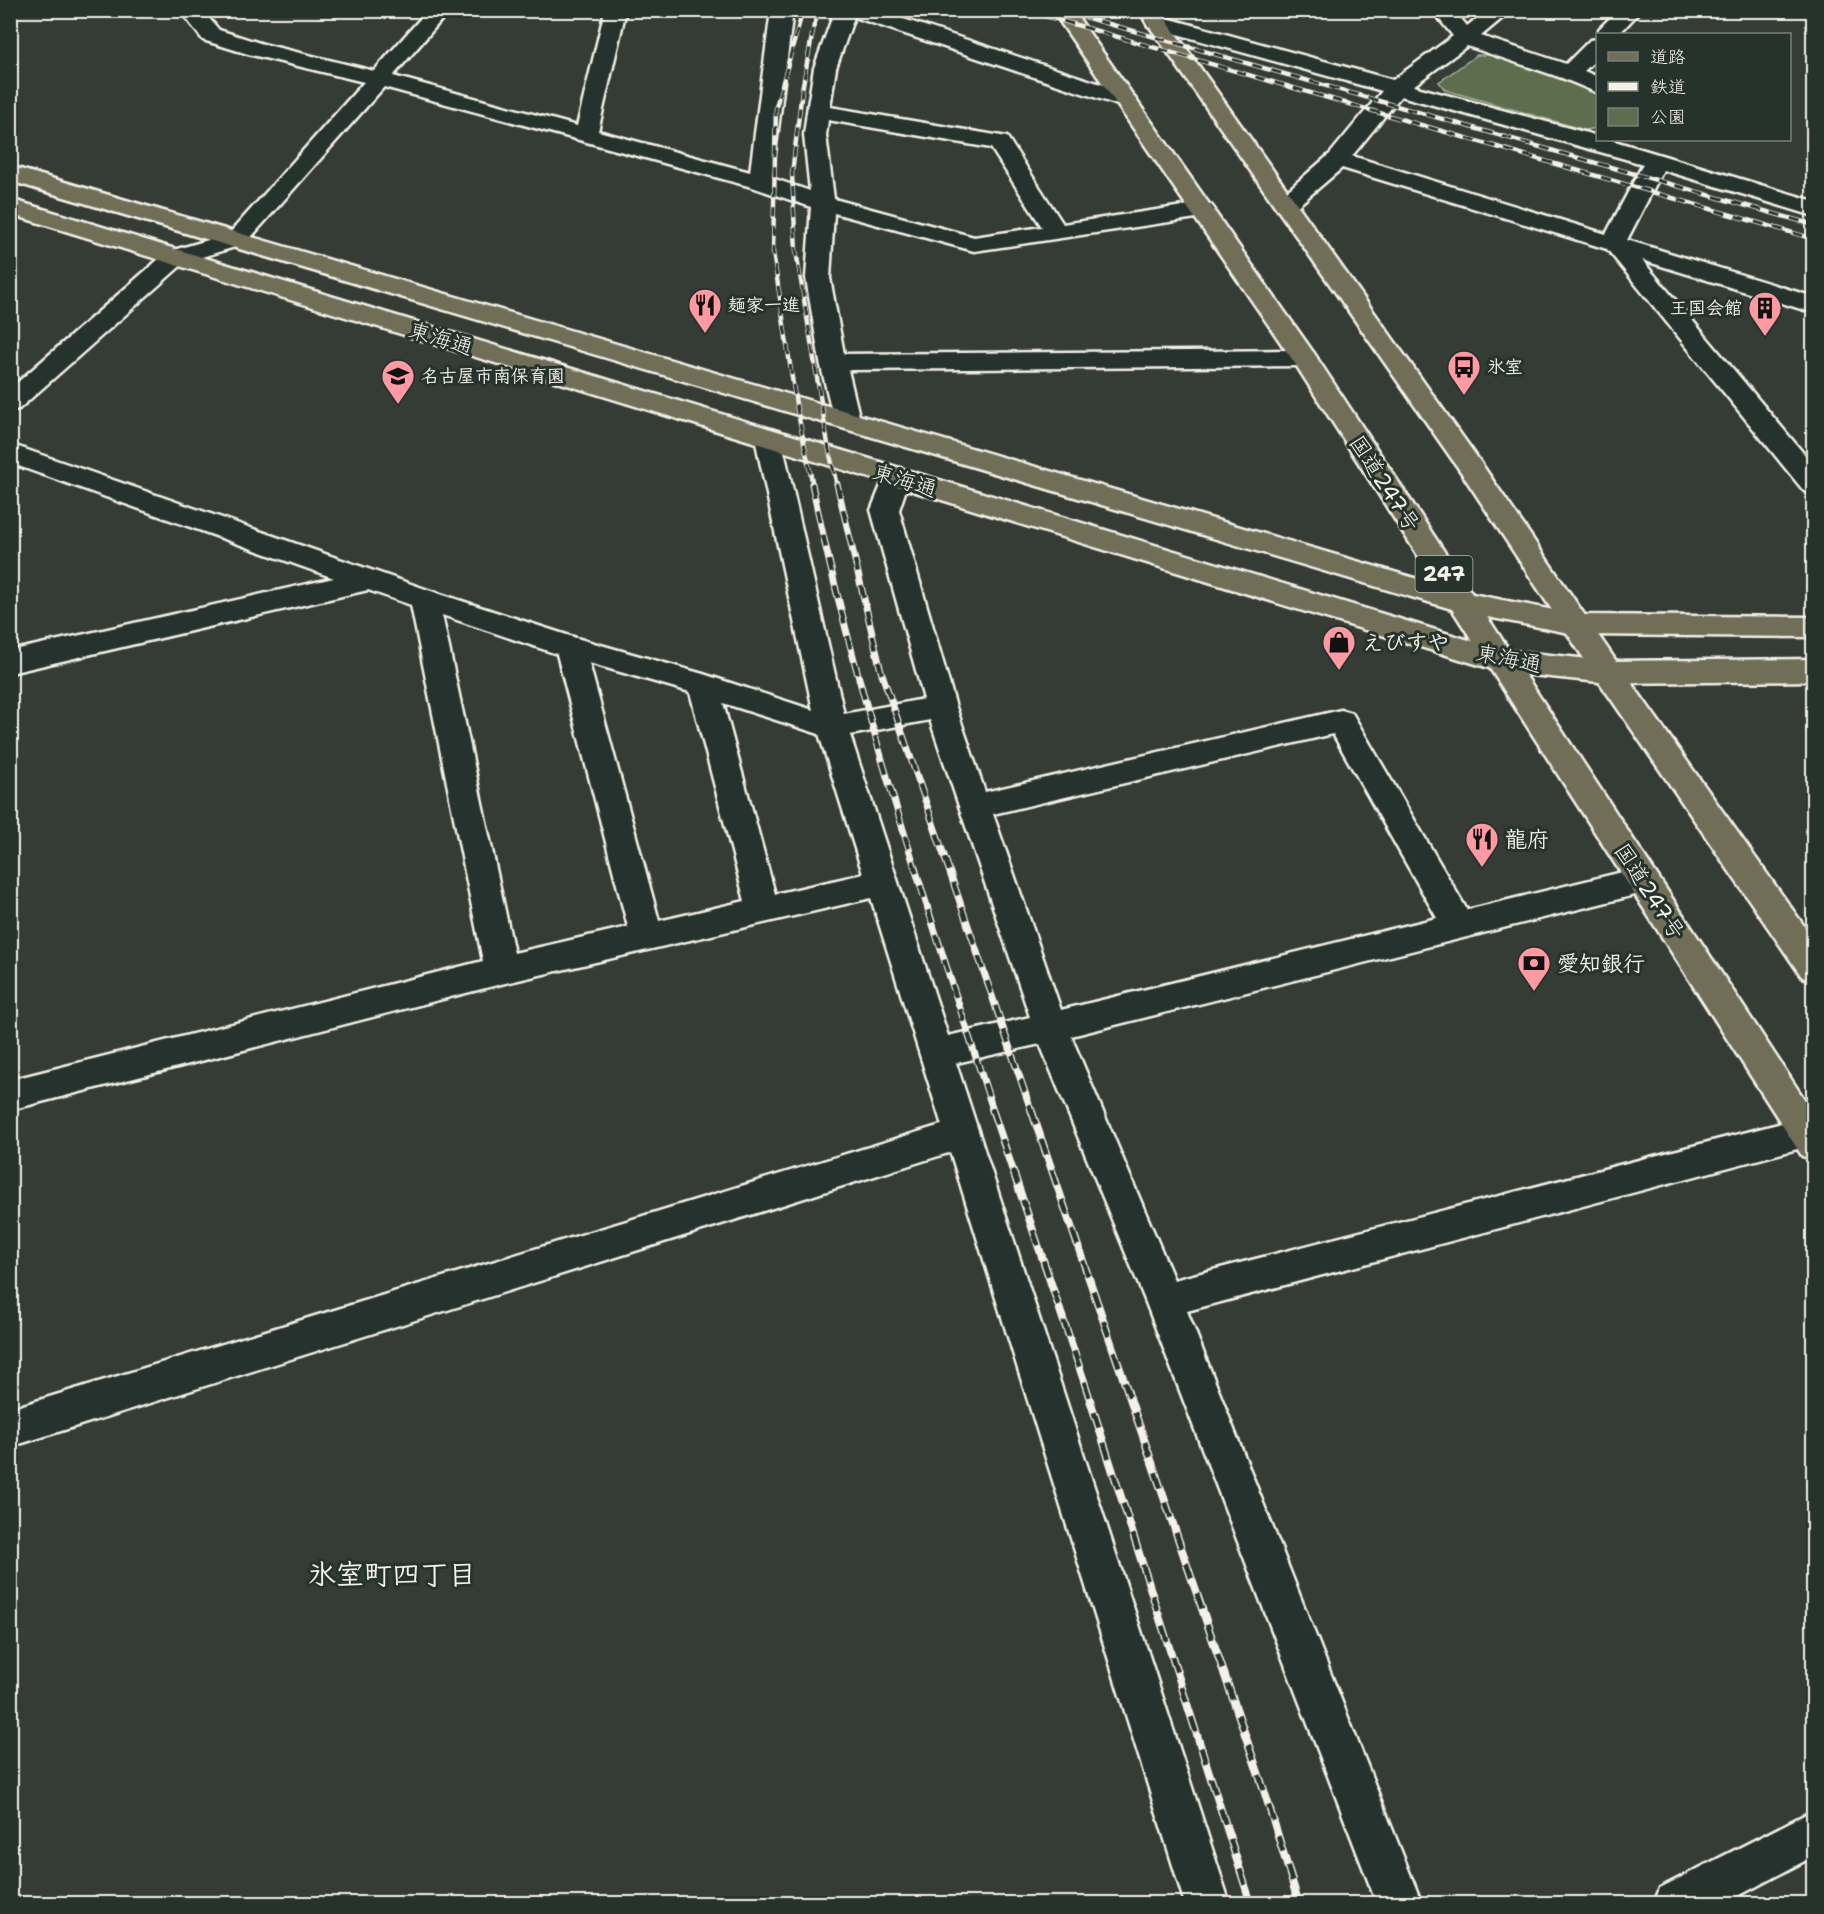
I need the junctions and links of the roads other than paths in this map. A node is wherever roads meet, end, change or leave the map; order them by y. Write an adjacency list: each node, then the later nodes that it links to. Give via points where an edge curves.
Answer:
1 (190, 10): 16 (street, via 211,35)
2 (440, 10): 16 (street)
3 (616, 10): 21 (street)
4 (782, 10): 27 (street)
5 (846, 10): 20 (street, via 825,68)
6 (853, 10): 19 (street)
7 (1062, 10): 19 (main road, 国道247号 / 247)
8 (1442, 10): 13 (street)
9 (1502, 10): 13 (street)
10 (1631, 10): 12 (street)
11 (1152, 16): 18 (street); 29 (main road)
12 (1608, 33)
13 (1466, 38): 15 (street); 18 (street)
14 (1596, 47): 15 (street)
15 (1570, 73): 17 (street)
16 (379, 79): 21 (street); 34 (street)
17 (1596, 85)
18 (1396, 88): 22 (street); 24 (street)
19 (1123, 99): 32 (main road, 国道247号 / 247)
20 (818, 112): 28 (street, via 815,135); 33 (street, via 999,142)
21 (586, 135): 27 (street)
22 (1596, 140)
23 (1605, 142): 25 (street)
24 (1338, 159): 29 (street); 35 (street)
25 (1656, 161): 31 (street); 35 (street)
26 (10, 173): 34 (main road, 東海通)
27 (760, 182): 28 (street)
28 (823, 203): 33 (street, via 974,244); 39 (street, via 818,278)
29 (1286, 204): 49 (main road)
30 (10, 206): 36 (main road, 東海通)
31 (1814, 209)
32 (1203, 210): 33 (street); 38 (main road, 国道247号 / 247)
33 (1057, 232)
34 (237, 239): 36 (street); 41 (main road, 東海通)
35 (1614, 242): 37 (street); 45 (street)
36 (176, 257): 40 (street); 42 (main road, 東海通)
37 (1814, 305)
38 (1304, 358): 39 (street); 48 (main road, 国道247号 / 247)
39 (832, 362): 41 (street)
40 (10, 403)
41 (847, 420): 48 (main road, 東海通)
42 (768, 438): 44 (main road, 東海通); 58 (street)
43 (10, 453): 46 (street)
44 (897, 477): 52 (main road, 東海通); 57 (street, via 885,510)
45 (1814, 485)
46 (368, 579): 47 (street); 53 (street)
47 (424, 599): 51 (street); 66 (street)
48 (1462, 602): 49 (main road, 東海通); 52 (main road, 国道247号 / 247)
49 (1578, 625): 50 (main road, 東海通); 55 (main road)
50 (1814, 627)
51 (570, 647): 56 (street); 64 (street)
52 (1502, 661): 55 (main road, 東海通); 60 (main road, 国道247号 / 247)
53 (10, 662)
54 (1814, 670): 55 (main road, 東海通)
55 (1608, 672): 65 (main road)
56 (703, 686): 58 (street); 62 (street)
57 (941, 707): 58 (street); 59 (street)
58 (832, 727): 61 (street)
59 (975, 806): 63 (street, via 1341,721); 67 (street)
60 (1643, 880): 63 (street); 71 (main road, 国道247号 / 247)
61 (881, 883): 62 (street); 68 (street)
62 (763, 909): 64 (street)
63 (1459, 926): 67 (street)
64 (647, 936): 66 (street)
65 (1814, 967)
66 (501, 970): 69 (street)
67 (1050, 1027): 68 (street); 72 (street)
68 (935, 1053): 70 (street)
69 (10, 1095)
70 (961, 1134): 73 (street); 75 (street)
71 (1809, 1138): 72 (street)
72 (1164, 1300): 76 (street)
73 (10, 1428)
74 (1814, 1832): 77 (street)
75 (1208, 1904)
76 (1400, 1904)
77 (1676, 1904)

